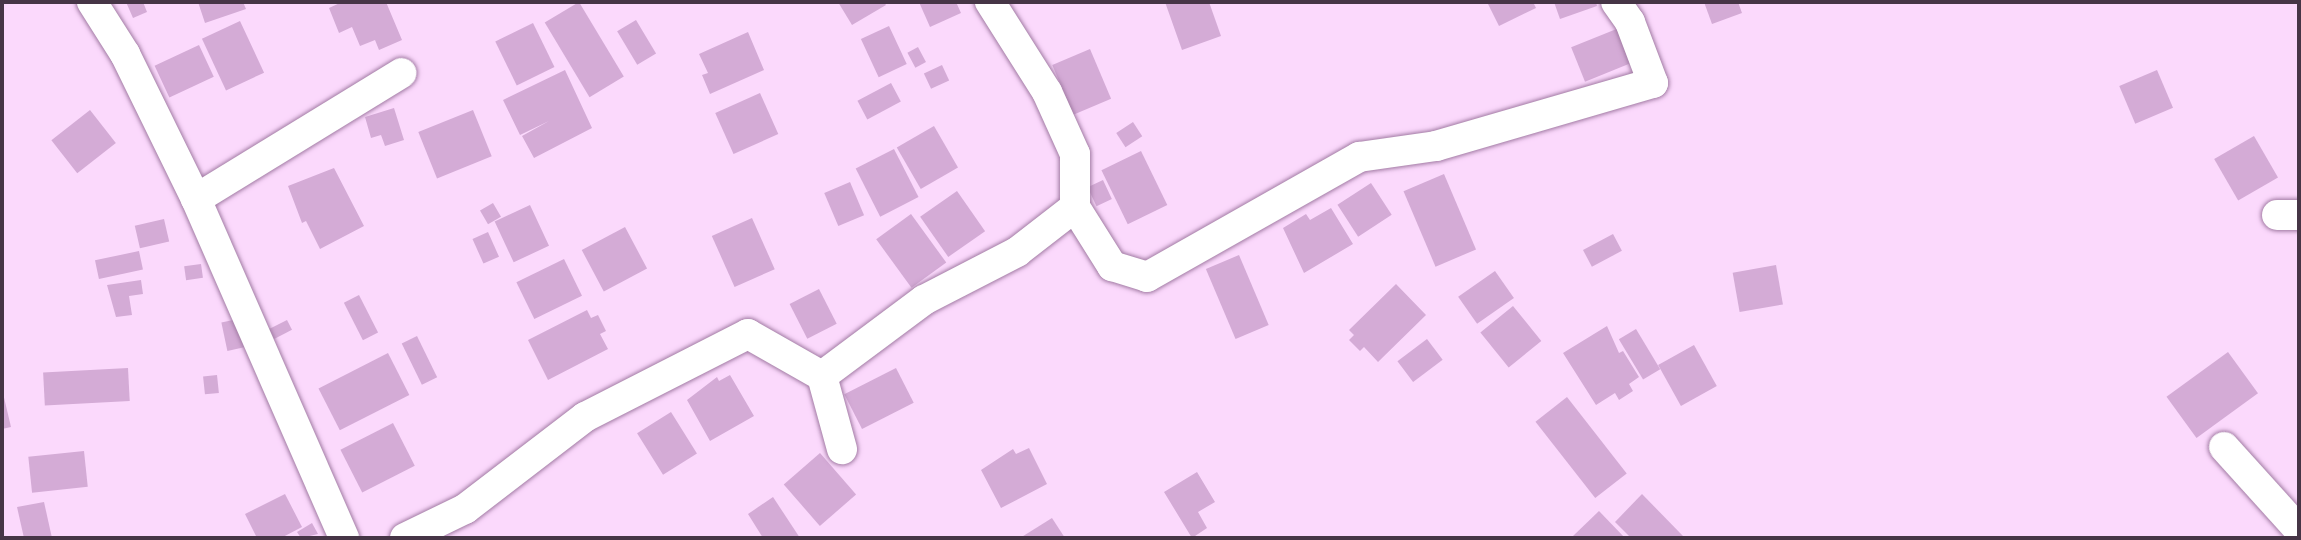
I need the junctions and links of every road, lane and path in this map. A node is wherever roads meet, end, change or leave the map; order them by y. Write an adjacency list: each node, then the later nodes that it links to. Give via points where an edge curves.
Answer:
1 (92, 2): 5 (street, via 125,54)
2 (990, 2): 6 (street, via 1046,92 1075,154)
3 (1616, 2): 6 (street, via 1630,22 1653,83 1436,146 1359,157 1147,277 1112,266)
4 (402, 73): 5 (street)
5 (196, 199): 11 (street)
6 (1075, 206): 7 (street, via 1017,252 923,300)
7 (822, 376): 9 (street); 12 (street, via 748,334 585,417 465,509)
8 (2224, 447): 10 (street)
9 (842, 449)
10 (2299, 530)
11 (344, 538)
12 (405, 538)

